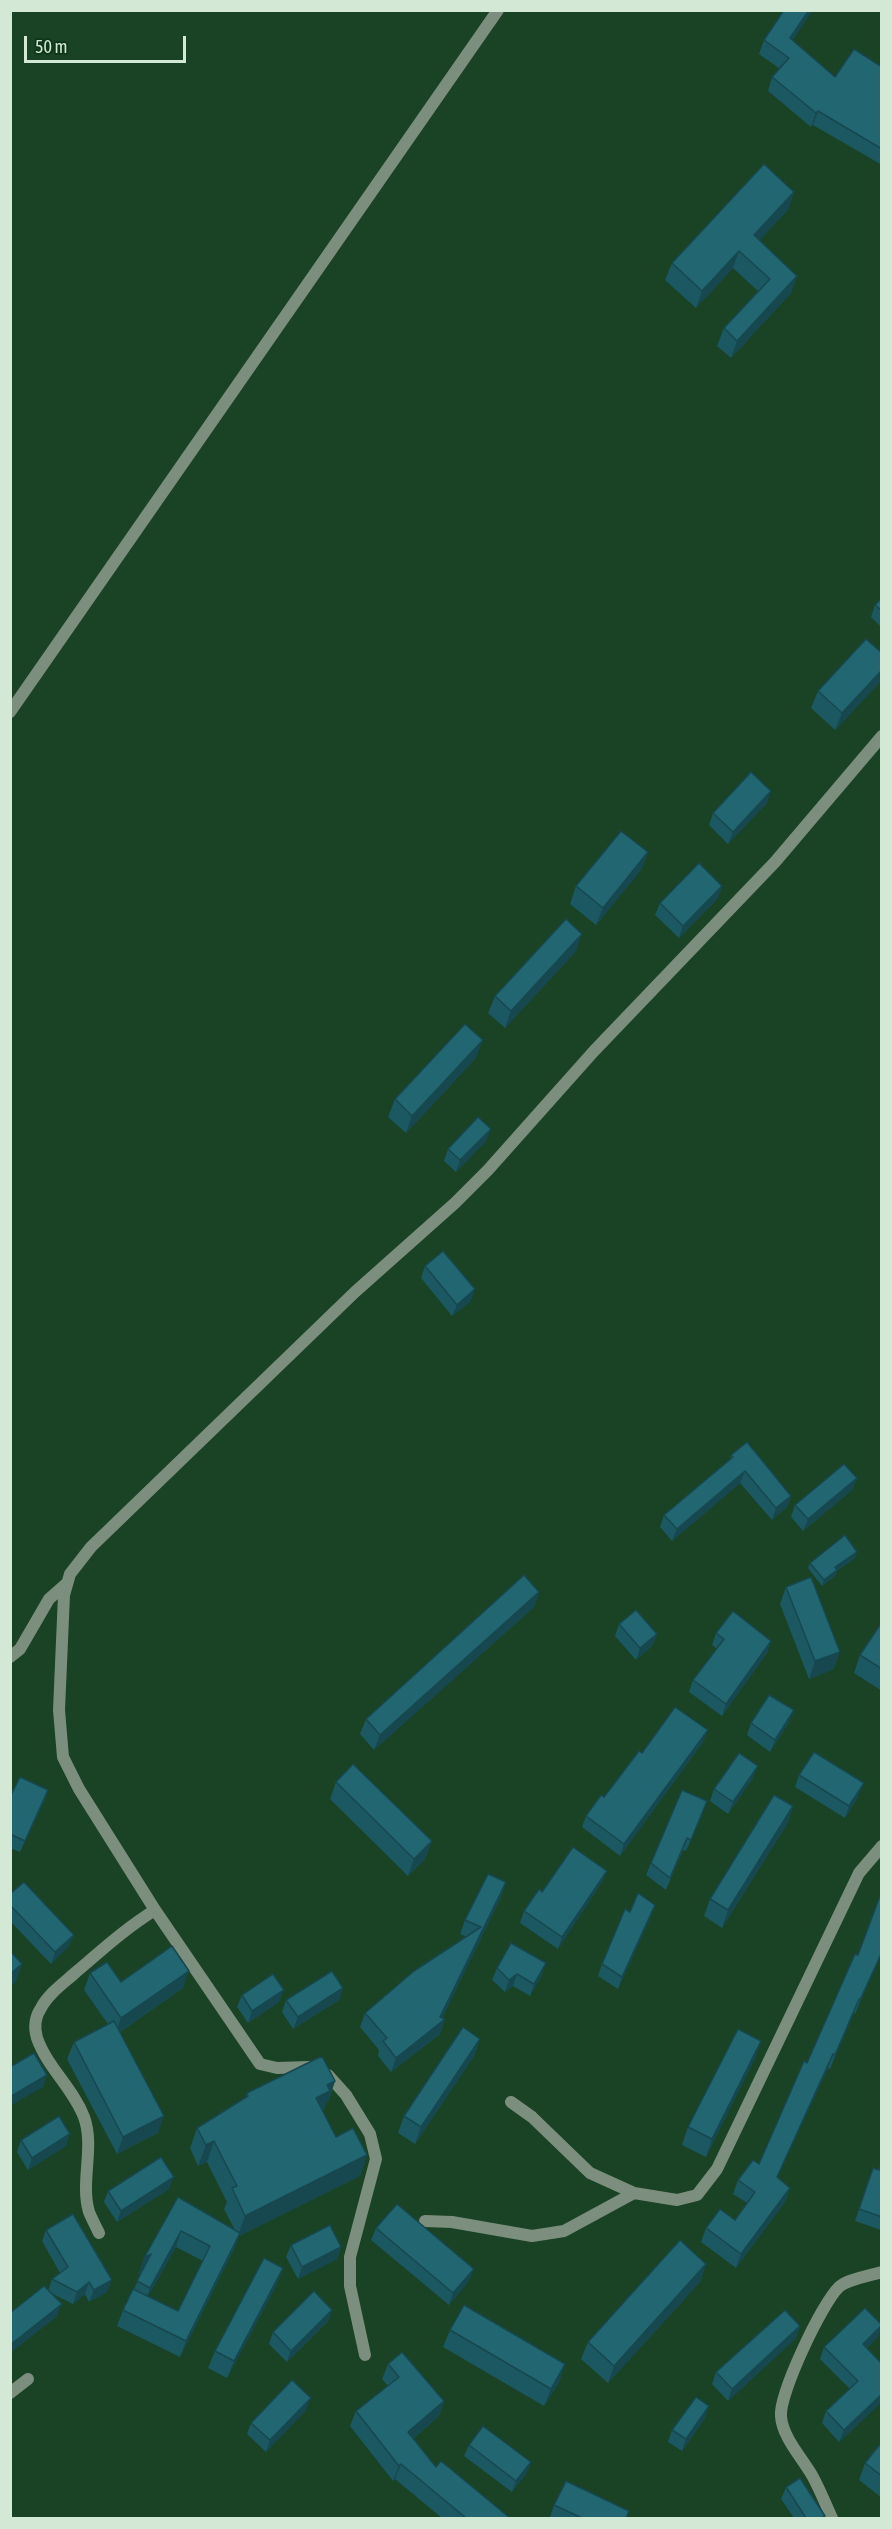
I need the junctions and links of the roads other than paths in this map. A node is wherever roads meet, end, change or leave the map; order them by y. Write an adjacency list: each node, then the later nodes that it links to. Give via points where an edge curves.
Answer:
1 (498, 10): 2 (street)
2 (10, 712)
3 (882, 736): 4 (street, via 775,862 488,1170 355,1292 92,1547)
4 (67, 1583): 5 (street, via 49,1599 20,1649); 7 (street, via 59,1710 63,1757)
5 (10, 1657)
6 (882, 1846): 9 (street, via 859,1873 717,2169 697,2195 677,2200)
7 (155, 1910): 11 (street, via 130,1925 59,1987 42,2004 34,2029 84,2117 88,2135 89,2211); 13 (street, via 260,2064 309,2067 328,2075 346,2095 370,2134 376,2159 350,2256 350,2286)
8 (511, 2102): 9 (street, via 590,2173)
9 (634, 2193): 10 (street, via 564,2231 532,2236)
10 (425, 2221)
11 (99, 2233)
12 (882, 2272): 16 (street, via 841,2285 830,2297 786,2392 781,2416)
13 (365, 2355)
14 (28, 2379): 15 (street)
15 (10, 2393)
16 (832, 2518)

